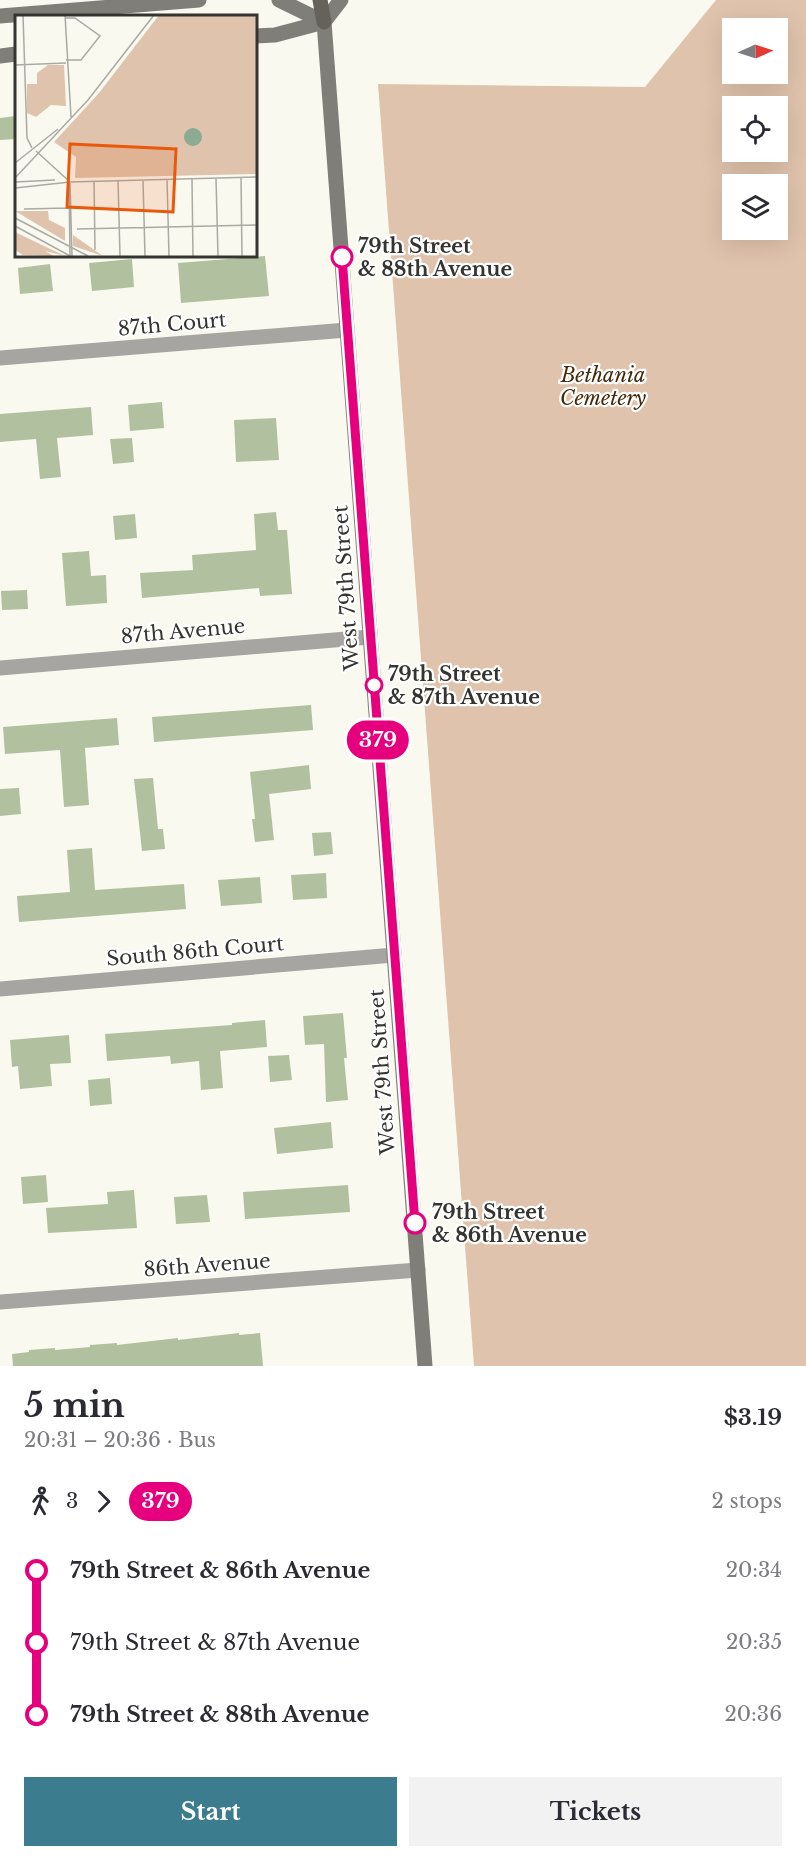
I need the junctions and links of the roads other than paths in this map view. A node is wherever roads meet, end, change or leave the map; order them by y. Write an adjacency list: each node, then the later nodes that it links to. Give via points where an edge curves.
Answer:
1 (199, 0): 6 (main road)
2 (279, 0): 7 (main road)
3 (320, 0): 7 (main road)
4 (327, 0): 7 (main road)
5 (341, 0): 7 (main road)
6 (0, 16)
7 (324, 22): 8 (main road); 11 (main road, West 79th Street)
8 (256, 36)
9 (15, 54): 10 (main road)
10 (0, 56)
11 (347, 330): 12 (street, 87th Court); 13 (main road, West 79th Street)
12 (0, 358)
13 (370, 637): 14 (street, 87th Avenue); 15 (main road, West 79th Street)
14 (0, 668)
15 (394, 955): 16 (street, South 86th Court); 17 (main road, West 79th Street)
16 (0, 988)
17 (418, 1270): 18 (street, 86th Avenue); 19 (main road, West 79th Street)
18 (0, 1302)
19 (425, 1366)

